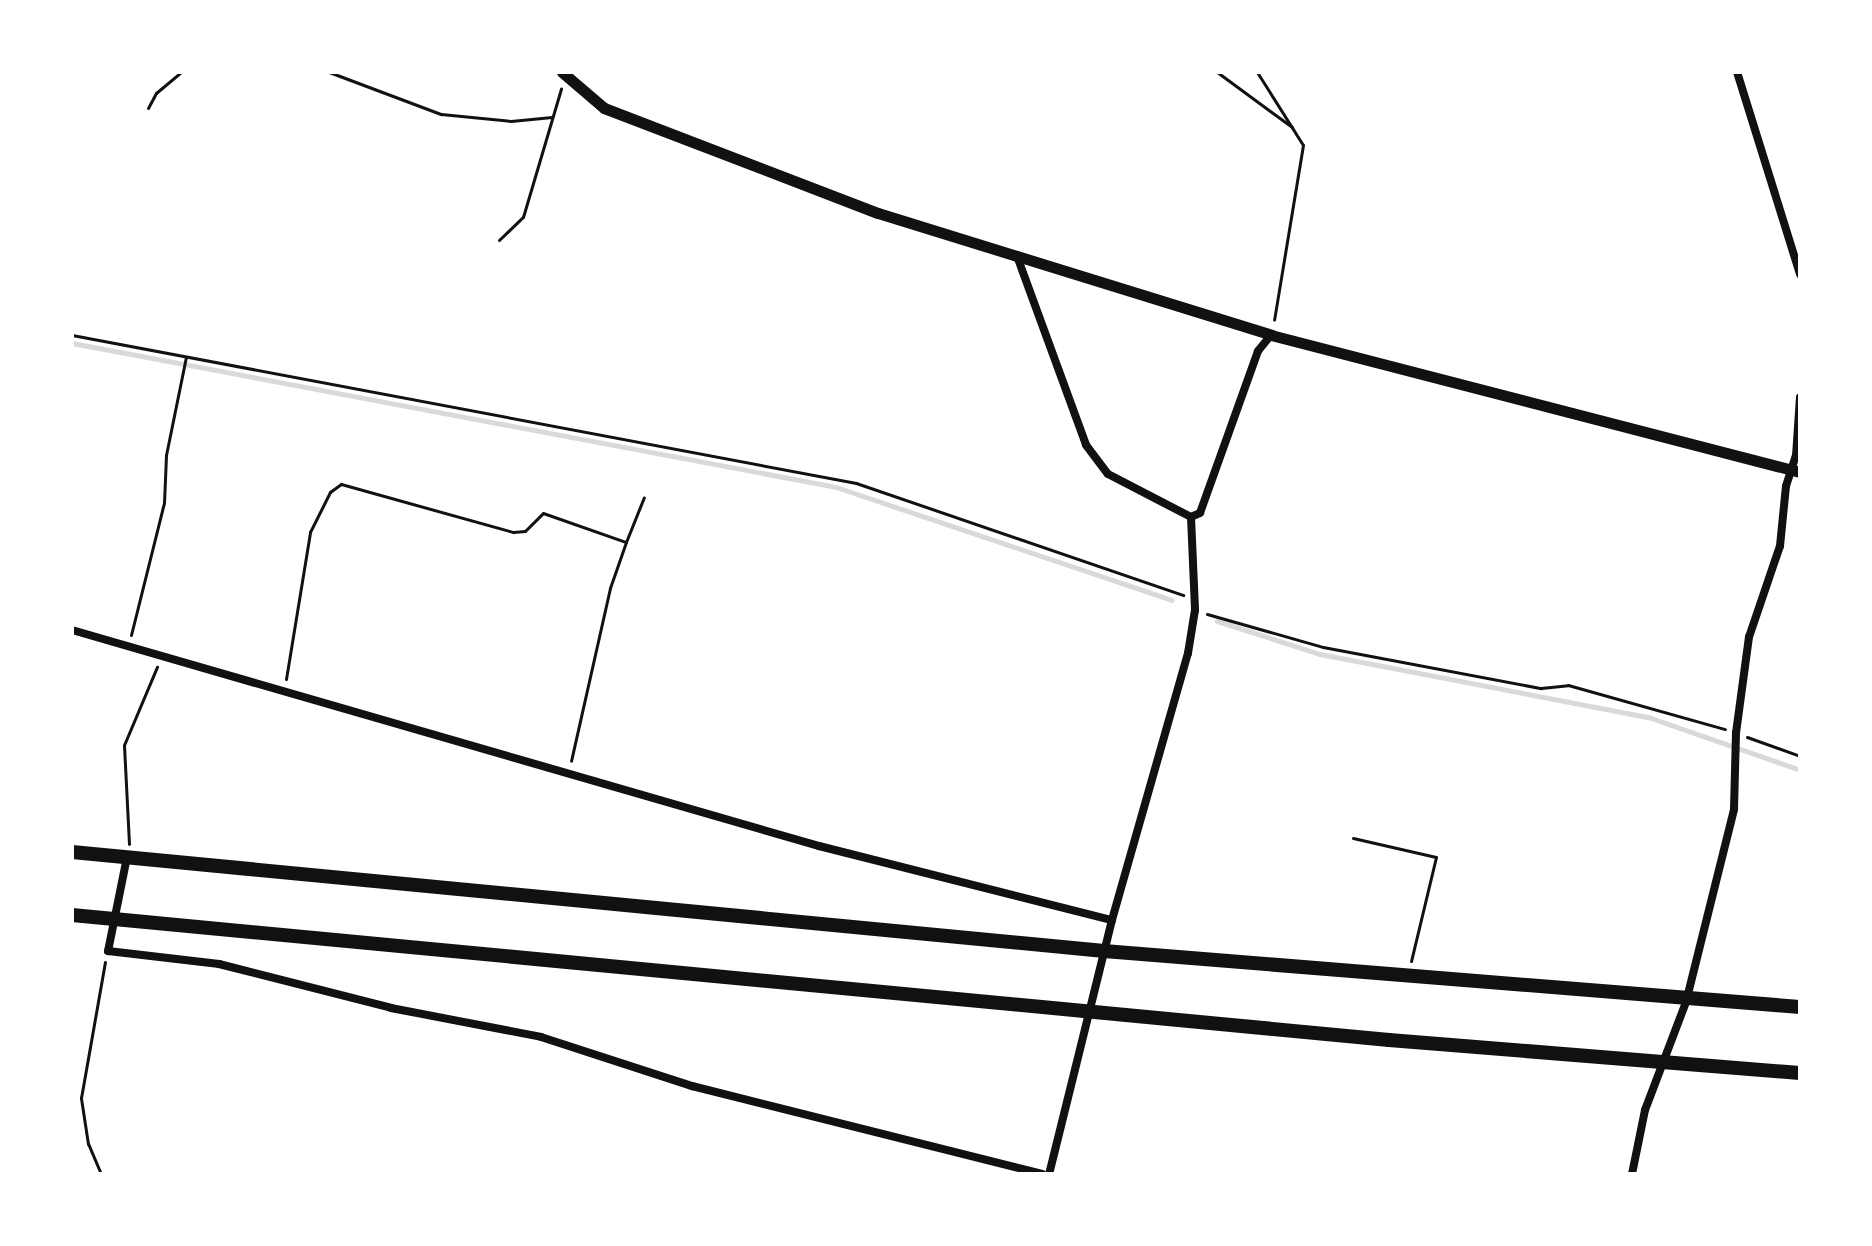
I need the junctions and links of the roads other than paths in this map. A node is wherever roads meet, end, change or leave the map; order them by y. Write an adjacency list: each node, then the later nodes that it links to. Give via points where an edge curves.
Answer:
1 (1737, 72): 4 (street)
2 (564, 74): 3 (street, via 604,108 636,122 878,213)
3 (1017, 256): 5 (street); 8 (street, via 1086,445 1108,474)
4 (1800, 274)
5 (1271, 335): 7 (street); 8 (street, via 1258,351 1200,513)
6 (1800, 397): 7 (street)
7 (1796, 471): 16 (street, via 1780,546 1749,637 1734,809)
8 (1191, 517): 14 (street, via 1195,610 1188,653)
9 (72, 630): 14 (street, via 819,846)
10 (72, 852): 11 (highway)
11 (127, 857): 13 (street); 15 (highway)
12 (72, 915): 13 (highway)
13 (114, 919): 18 (highway); 21 (street, via 108,951 219,964 391,1008 541,1037 692,1086)
14 (1112, 920): 15 (street)
15 (1104, 951): 16 (highway); 18 (street)
16 (1686, 1002): 17 (highway); 19 (street)
17 (1800, 1007)
18 (1089, 1012): 19 (highway); 22 (street)
19 (1661, 1061): 20 (highway); 23 (street)
20 (1800, 1073)
21 (1042, 1174)
22 (1049, 1174)
23 (1632, 1174)

